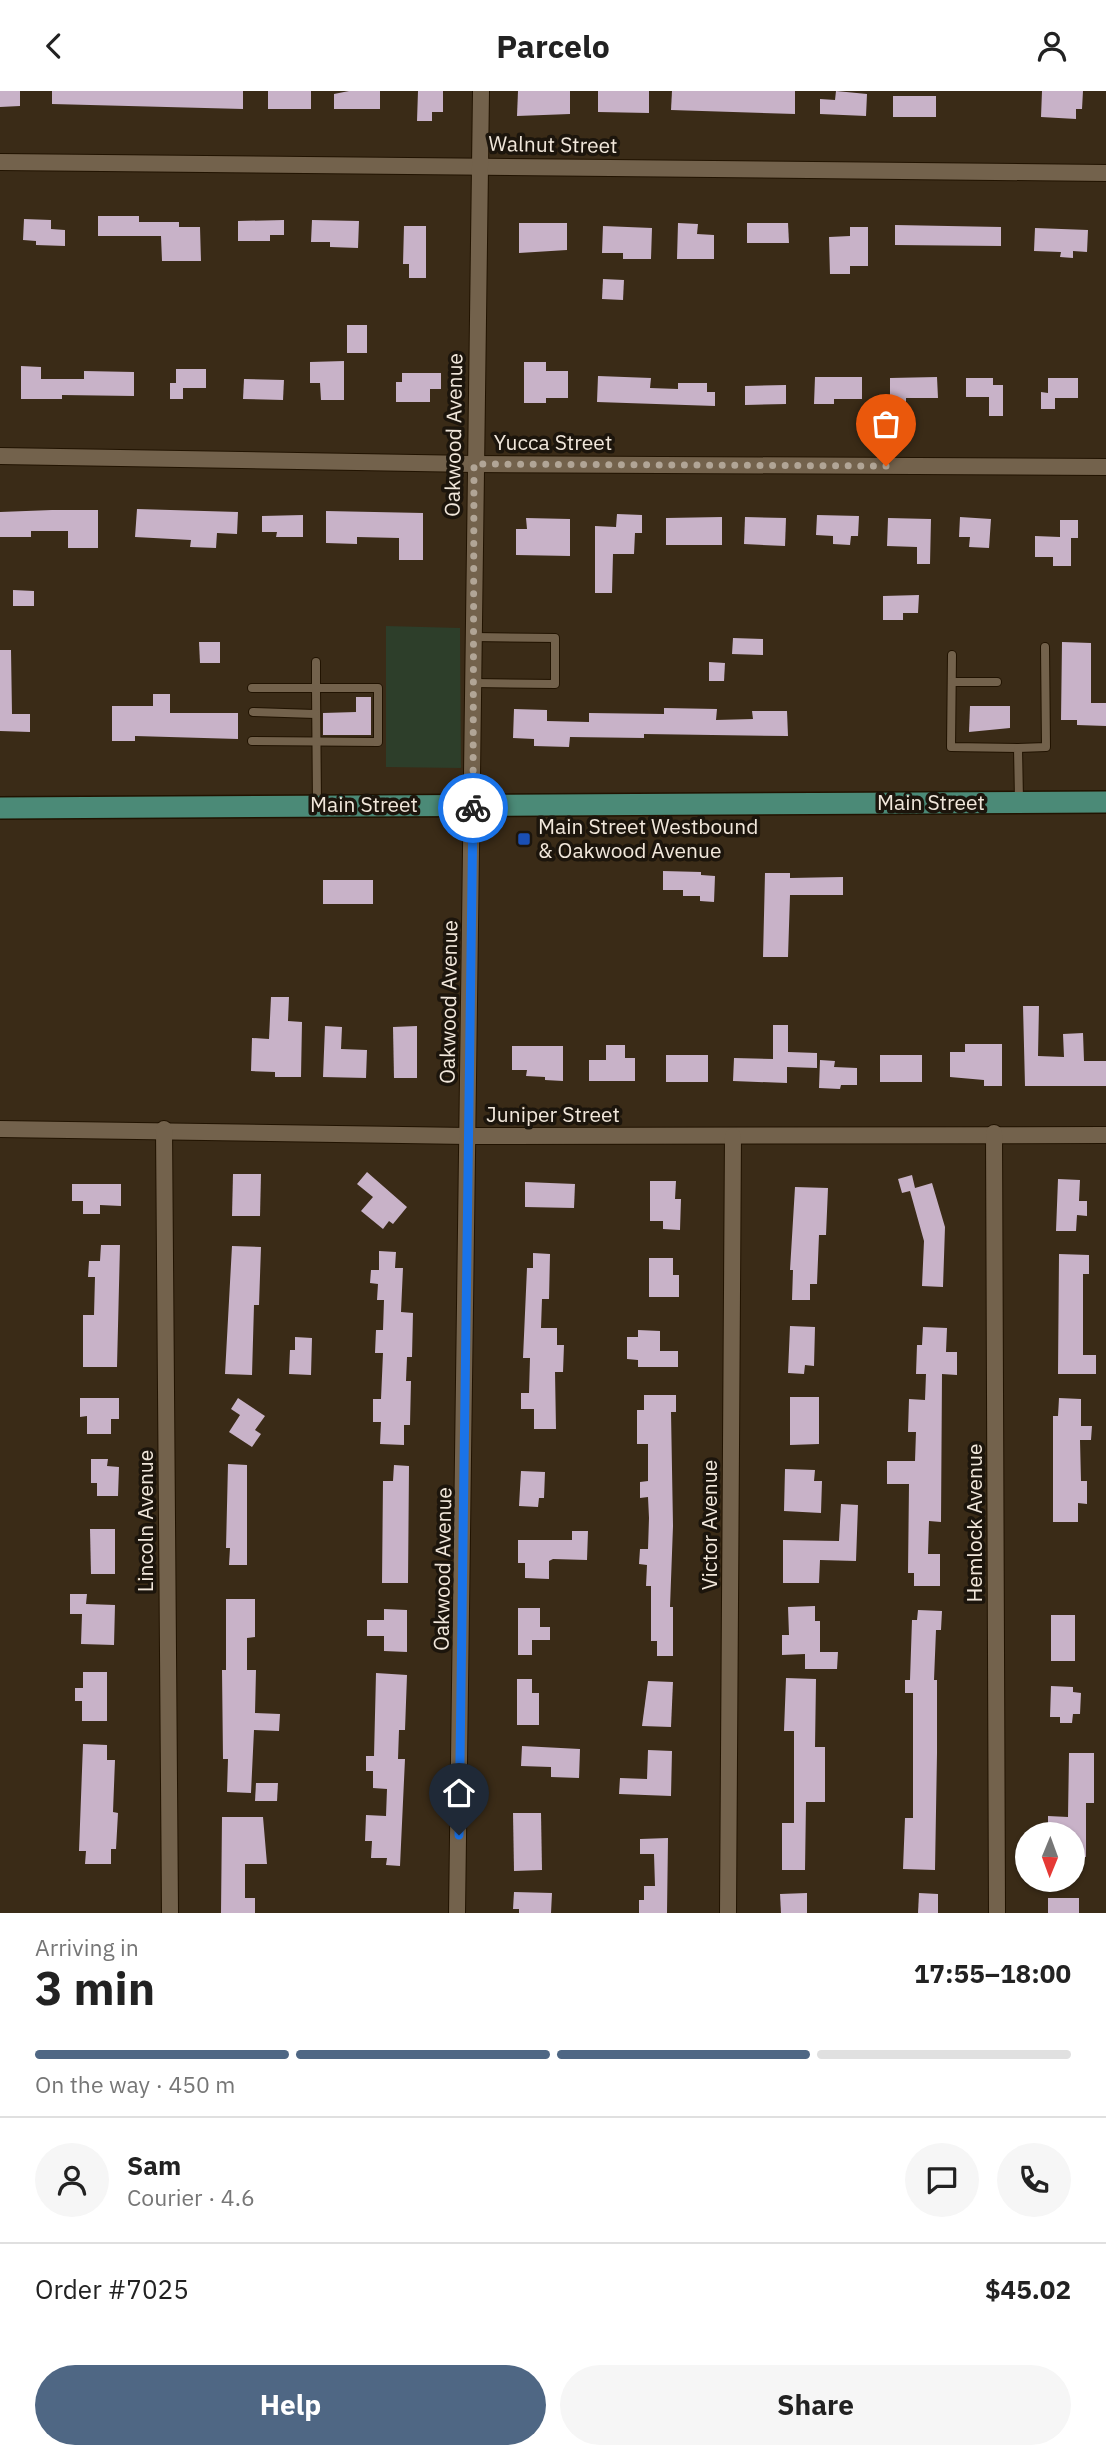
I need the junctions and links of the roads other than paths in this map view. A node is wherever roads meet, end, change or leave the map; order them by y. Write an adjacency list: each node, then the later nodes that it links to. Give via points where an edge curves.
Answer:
1 (481, 91): 3 (street, Oakwood Avenue)
2 (0, 162): 3 (street, Walnut Street)
3 (480, 165): 4 (street, Walnut Street); 6 (street, Oakwood Avenue)
4 (1106, 173)
5 (0, 456): 6 (street, Yucca Street)
6 (474, 464): 7 (street, Yucca Street); 8 (street, Oakwood Avenue)
7 (1106, 467)
8 (474, 638): 14 (street, Oakwood Avenue); 14 (lane, via 555,638 555,684)
9 (1045, 647): 21 (lane, via 1046,747)
10 (952, 655): 12 (lane)
11 (316, 662): 16 (lane)
12 (952, 682): 13 (lane); 21 (lane, via 951,747)
13 (997, 682)
14 (474, 683): 24 (street, Oakwood Avenue)
15 (252, 688): 16 (lane)
16 (316, 688): 18 (lane); 20 (lane, via 378,688 378,742)
17 (253, 712): 18 (lane)
18 (315, 714): 20 (lane)
19 (252, 741): 20 (lane)
20 (316, 742): 25 (lane)
21 (1018, 748): 23 (lane)
22 (1106, 802): 23 (main road, Main Street)
23 (1019, 803): 24 (main road, Main Street)
24 (473, 804): 25 (main road, Main Street); 31 (street, Oakwood Avenue)
25 (317, 805): 26 (main road, Main Street)
26 (0, 808)
27 (0, 1129): 28 (street, Juniper Street)
28 (164, 1129): 31 (street, Juniper Street); 33 (street, Lincoln Avenue)
29 (994, 1133): 30 (street, Juniper Street); 32 (street, Juniper Street); 36 (street, Hemlock Avenue)
30 (1106, 1135)
31 (468, 1136): 32 (street, Juniper Street); 34 (street, Oakwood Avenue)
32 (733, 1136): 35 (street, Victor Avenue)
33 (170, 1913)
34 (457, 1913)
35 (729, 1913)
36 (997, 1913)

